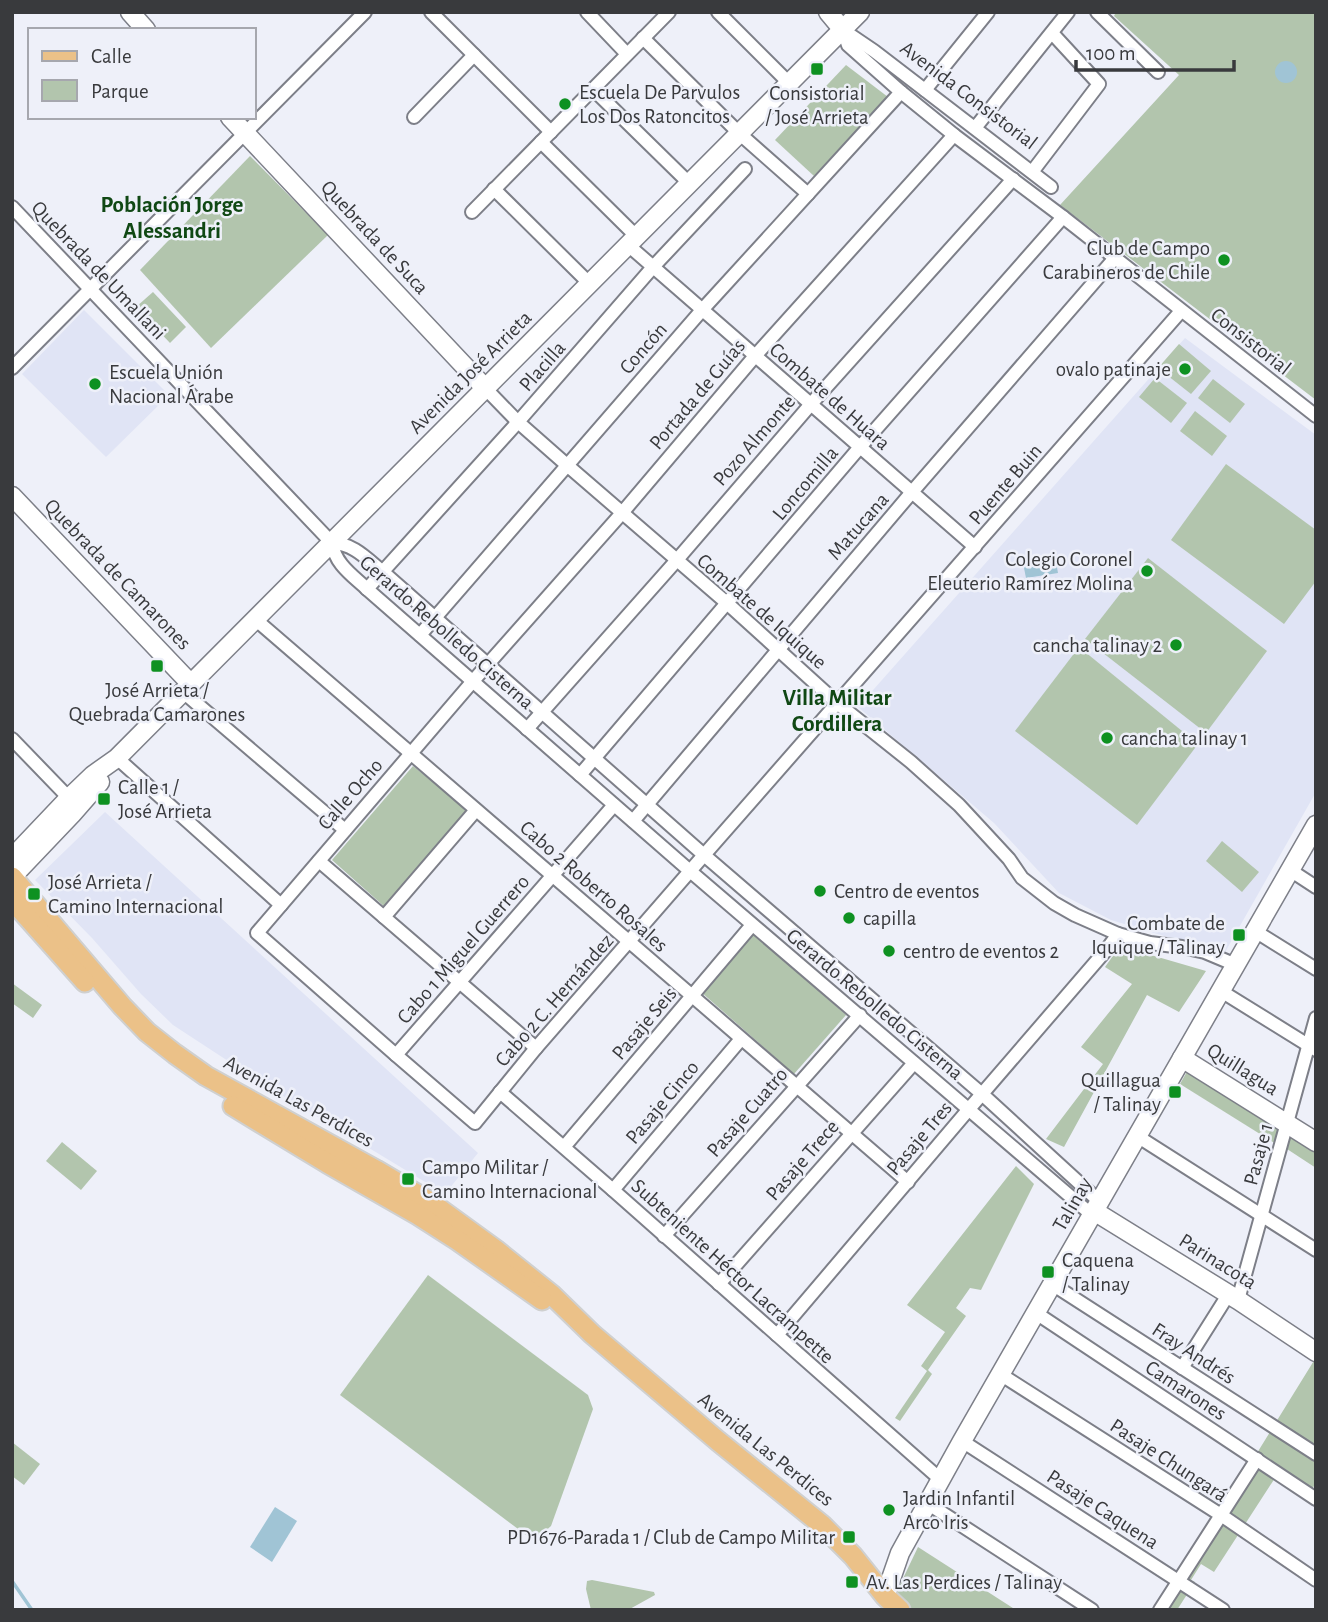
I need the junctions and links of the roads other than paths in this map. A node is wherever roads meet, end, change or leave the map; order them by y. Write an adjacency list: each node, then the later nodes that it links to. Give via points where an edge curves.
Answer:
1 (130, 12): 12 (street)
2 (431, 12): 17 (street)
3 (587, 12): 16 (street)
4 (669, 12): 15 (street)
5 (718, 12): 19 (street)
6 (828, 12): 13 (street, Avenida Consistorial)
7 (860, 12): 13 (street, Avenida José Arrieta)
8 (988, 12): 21 (street)
9 (1068, 12): 14 (street)
10 (1097, 12): 18 (street)
11 (359, 14): 27 (street)
12 (144, 28)
13 (843, 30): 19 (street, Avenida José Arrieta); 21 (street, Avenida Consistorial); 22 (street, Consistorial, via 848,45)
14 (1052, 33): 25 (street); 32 (street, via 1099,84)
15 (643, 38): 16 (street); 28 (street)
16 (627, 54): 20 (street)
17 (474, 55): 23 (street); 26 (street)
18 (1158, 72)
19 (790, 84): 28 (street, Avenida José Arrieta)
20 (593, 89): 26 (street); 34 (street)
21 (925, 90): 25 (street, Avenida Consistorial)
22 (901, 92): 29 (street, Consistorial); 37 (street, Concón)
23 (414, 117)
24 (232, 119): 27 (street, Quebrada de Suca)
25 (975, 128): 32 (street, Avenida Consistorial)
26 (551, 132): 30 (street)
27 (246, 134): 45 (street); 50 (street, Quebrada de Suca)
28 (740, 134): 34 (street, Avenida José Arrieta); 37 (street)
29 (954, 135): 33 (street, Consistorial); 48 (street, Portada de Guías)
30 (541, 142): 36 (street); 41 (street, Combate de Huara)
31 (745, 169): 43 (street, Placilla)
32 (1032, 172): 35 (street, Avenida Consistorial)
33 (1013, 179): 40 (street, Consistorial); 51 (street, Pozo Almonte)
34 (690, 184): 41 (street, Avenida José Arrieta)
35 (1051, 187)
36 (494, 189): 39 (street); 44 (street)
37 (808, 194): 46 (street, Concón)
38 (12, 207): 45 (street, Quebrada de Umallani)
39 (472, 212)
40 (1063, 217): 42 (street, Consistorial); 54 (street, Loncomilla)
41 (633, 241): 43 (street, Combate de Huara); 44 (street, Avenida José Arrieta)
42 (1115, 258): 47 (street, Consistorial); 56 (street, Matucana)
43 (653, 267): 46 (street, Combate de Huara); 53 (street, Placilla)
44 (590, 284): 50 (street, Avenida José Arrieta)
45 (91, 289): 49 (street); 59 (street, Quebrada de Umallani)
46 (702, 310): 48 (street, Combate de Huara); 55 (street, Concón)
47 (1181, 311): 52 (street, Consistorial); 60 (street, Puente Buin)
48 (755, 356): 51 (street, Combate de Huara); 58 (street, Portada de Guías)
49 (12, 368)
50 (486, 388): 53 (street, Combate de Iquique); 59 (street, Avenida José Arrieta)
51 (811, 404): 54 (street, Combate de Huara); 61 (street, Pozo Almonte)
52 (1316, 415)
53 (518, 422): 55 (street, Combate de Iquique); 62 (street, Placilla)
54 (860, 447): 56 (street, Combate de Huara); 64 (street, Loncomilla)
55 (568, 466): 58 (street, Combate de Iquique); 65 (street, Concón)
56 (912, 492): 60 (street, Combate de Huara); 68 (street, Matucana)
57 (12, 496): 71 (street, Quebrada de Camarones)
58 (622, 513): 61 (street, Combate de Iquique); 69 (street, Portada de Guías)
59 (332, 543): 62 (street, Gerardo Rebolledo Cisterna, via 352,547); 63 (street, Gerardo Rebolledo Cisterna, via 338,562); 66 (street, Avenida José Arrieta)
60 (975, 547): 72 (street, Puente Buin)
61 (676, 561): 64 (street, Combate de Iquique); 73 (street, Pozo Almonte)
62 (383, 572): 63 (street, Placilla); 65 (street, Gerardo Rebolledo Cisterna)
63 (368, 589): 67 (street, Gerardo Rebolledo Cisterna)
64 (727, 604): 68 (street, Combate de Iquique); 77 (street, Loncomilla)
65 (435, 618): 67 (street, Concón); 69 (street, Gerardo Rebolledo Cisterna)
66 (255, 619): 71 (street, Avenida José Arrieta); 76 (street, Cabo 2 Roberto Rosales)
67 (420, 635): 70 (street, Gerardo Rebolledo Cisterna)
68 (777, 650): 72 (street, Combate de Iquique); 82 (street, Matucana)
69 (488, 664): 70 (street, Portada de Guías); 73 (street, Gerardo Rebolledo Cisterna)
70 (473, 681): 74 (street, Gerardo Rebolledo Cisterna); 76 (street, Calle Ocho)
71 (186, 687): 78 (street, Avenida José Arrieta); 86 (street)
72 (837, 702): 87 (street, Puente Buin); 100 (street, Combate de Iquique, via 959,805 1022,878 1054,903)
73 (543, 713): 74 (street, Pozo Almonte); 77 (street, Gerardo Rebolledo Cisterna)
74 (527, 729): 79 (street, Gerardo Rebolledo Cisterna)
75 (12, 738): 80 (street)
76 (411, 754): 83 (street, Cabo 2 Roberto Rosales); 86 (street, Calle Ocho)
77 (594, 757): 79 (street, Loncomilla); 82 (street, Gerardo Rebolledo Cisterna)
78 (114, 761): 80 (street, Avenida José Arrieta); 93 (street, Avenida José Arrieta, via 93,791); 96 (street)
79 (580, 775): 81 (street, Gerardo Rebolledo Cisterna)
80 (69, 798): 88 (street, Avenida José Arrieta)
81 (614, 804): 84 (street, Gerardo Rebolledo Cisterna); 92 (street, Cabo 1 Miguel Guerrero)
82 (647, 804): 84 (street, Matucana); 87 (street, Gerardo Rebolledo Cisterna)
83 (476, 810): 92 (street, Cabo 2 Roberto Rosales); 97 (street)
84 (633, 821): 91 (street, Gerardo Rebolledo Cisterna)
85 (1316, 825): 90 (street, Talinay)
86 (345, 830): 89 (street, Calle Ocho)
87 (704, 855): 91 (street, Puente Buin); 117 (street, Gerardo Rebolledo Cisterna)
88 (12, 858)
89 (319, 861): 96 (street, Calle Ocho); 97 (street)
90 (1290, 870): 94 (street); 99 (street, Talinay)
91 (690, 871): 98 (street, Gerardo Rebolledo Cisterna); 101 (street, Cabo 2 C. Hernández)
92 (552, 876): 101 (street, Cabo 2 Roberto Rosales); 104 (street, Cabo 1 Miguel Guerrero)
93 (12, 877): 134 (main road, Avenida Las Perdices, via 122,1006 175,1054 464,1226 526,1273)
94 (1316, 887)
95 (12, 900): 134 (main road, Avenida Las Perdices, via 137,1039 167,1065 418,1215)
96 (281, 905): 112 (street, Calle Ocho, via 257,933)
97 (384, 917): 104 (street)
98 (752, 925): 106 (street, Pasaje Seis); 107 (street, Gerardo Rebolledo Cisterna)
99 (1255, 931): 102 (street, Talinay); 103 (street)
100 (1118, 934): 102 (street, Combate de Iquique, via 1205,952); 117 (street, Pasaje Tres)
101 (629, 942): 106 (street, Cabo 2 Roberto Rosales); 110 (street, Cabo 2 C. Hernández)
102 (1236, 965): 105 (street, Talinay)
103 (1316, 969)
104 (459, 982): 110 (street); 112 (street, Cabo 1 Miguel Guerrero)
105 (1221, 991): 111 (street); 113 (street, Talinay)
106 (692, 996): 109 (street, Cabo 2 Roberto Rosales); 123 (street, Pasaje Seis)
107 (860, 1015): 114 (street, Gerardo Rebolledo Cisterna); 115 (street, Pasaje Cuatro)
108 (1316, 1018): 111 (street, Pasaje 1)
109 (741, 1039): 115 (street, Cabo 2 Roberto Rosales); 125 (street, Pasaje Cinco)
110 (536, 1048): 116 (street, Cabo 2 C. Hernández)
111 (1312, 1048): 119 (street, Pasaje 1)
112 (396, 1055): 116 (street, Cabo 2 C. Hernández, via 475,1123)
113 (1182, 1058): 119 (street, Quillagua); 121 (street, Talinay)
114 (914, 1063): 118 (street, Gerardo Rebolledo Cisterna); 120 (street, Pasaje Trece)
115 (796, 1086): 120 (street, Cabo 2 Roberto Rosales); 128 (street, Pasaje Cuatro)
116 (500, 1092): 123 (street, Subteniente Héctor Lacrampette)
117 (982, 1094): 118 (street, Pasaje Tres); 126 (street, Gerardo Rebolledo Cisterna)
118 (969, 1109): 124 (street, Pasaje Tres); 126 (street, Gerardo Rebolledo Cisterna)
119 (1286, 1124): 122 (street, Quillagua); 127 (street, Pasaje 1)
120 (851, 1133): 124 (street, Cabo 2 Roberto Rosales); 130 (street, Pasaje Trece)
121 (1137, 1136): 126 (street, Talinay); 127 (street)
122 (1316, 1142)
123 (564, 1147): 125 (street, Subteniente Héctor Lacrampette)
124 (908, 1182): 135 (street, Pasaje Tres)
125 (613, 1190): 128 (street, Subteniente Héctor Lacrampette)
126 (1095, 1209): 131 (street, Talinay); 132 (street, Parinacota)
127 (1261, 1215): 129 (street); 132 (street, Pasaje 1)
128 (664, 1236): 130 (street, Subteniente Héctor Lacrampette)
129 (1316, 1250)
130 (719, 1284): 135 (street, Subteniente Héctor Lacrampette)
131 (1052, 1284): 133 (street, Talinay); 137 (street, Fray Andrés)
132 (1233, 1298): 136 (street, Parinacota); 137 (street, Pasaje 1)
133 (1035, 1313): 138 (street, Talinay); 141 (street, Camarones)
134 (592, 1334): 148 (main road, Avenida Las Perdices, via 822,1525 853,1556)
135 (777, 1335): 142 (street, Subteniente Héctor Lacrampette)
136 (1316, 1352)
137 (1182, 1368): 140 (street, Fray Andrés)
138 (1000, 1374): 139 (street, Talinay); 145 (street, Pasaje Chungará)
139 (962, 1441): 142 (street, Talinay); 147 (street, Pasaje Caquena)
140 (1316, 1454)
141 (1257, 1459): 143 (street, Camarones); 145 (street)
142 (940, 1479): 144 (street, Talinay)
143 (1316, 1499)
144 (927, 1503): 148 (street, Talinay, via 900,1553); 150 (street)
145 (1221, 1515): 146 (street, Pasaje Chungará); 147 (street)
146 (1316, 1580)
147 (1178, 1581): 151 (street); 152 (street, Pasaje Caquena)
148 (882, 1603): 149 (main road, Avenida Las Perdices)
149 (900, 1610)
150 (1092, 1610)
151 (1160, 1610)
152 (1223, 1610)

